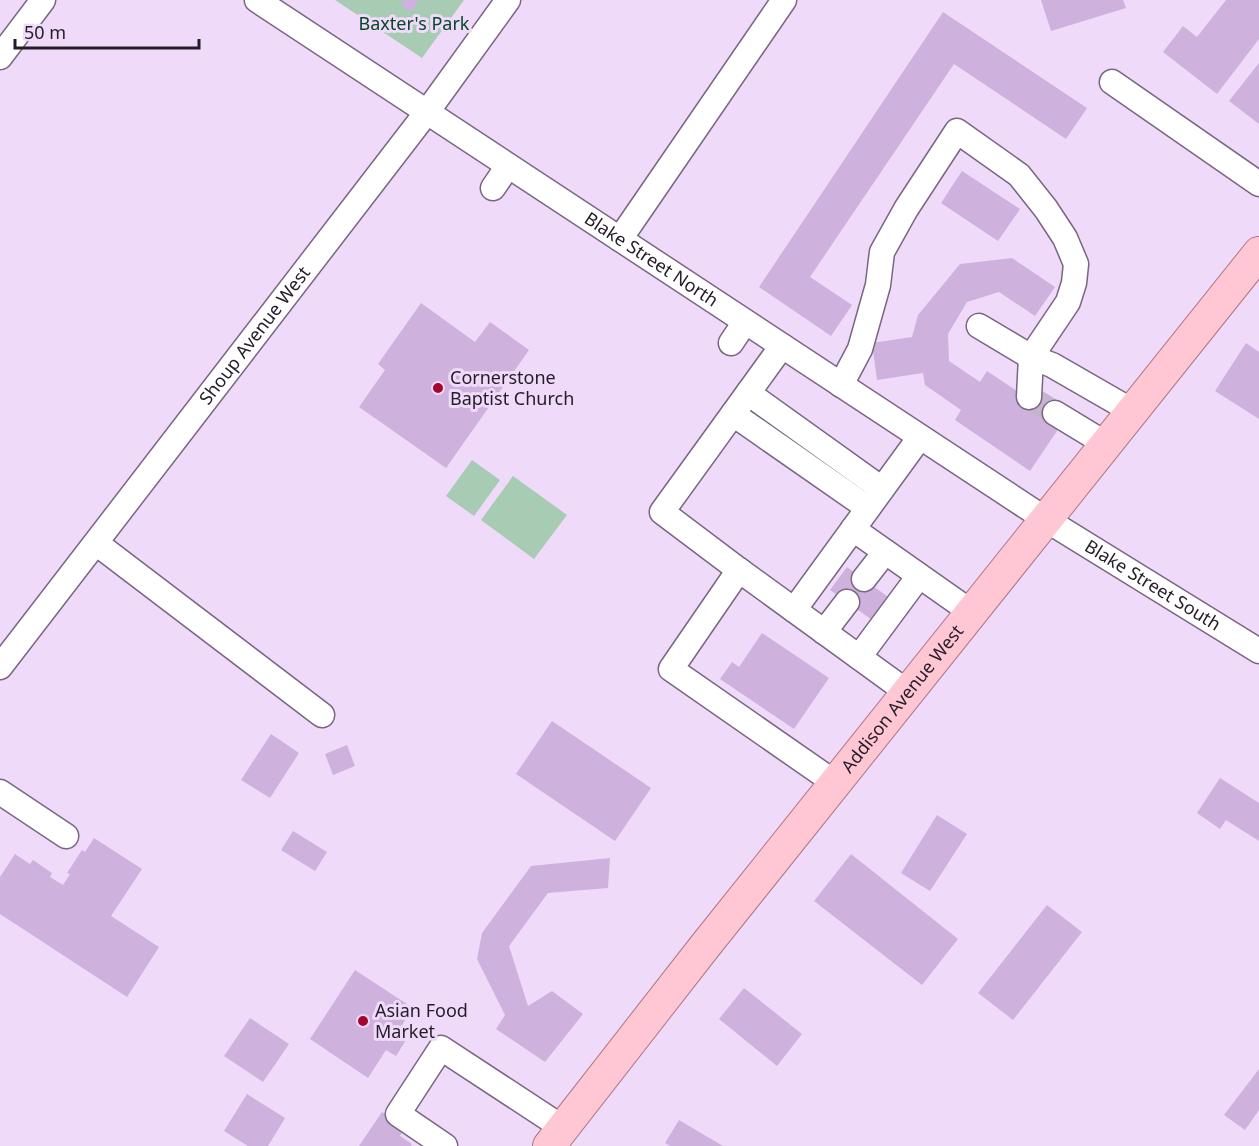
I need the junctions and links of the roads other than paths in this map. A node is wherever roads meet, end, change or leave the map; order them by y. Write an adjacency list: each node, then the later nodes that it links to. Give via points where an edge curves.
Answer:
1 (43, 0): 5 (street)
2 (258, 0): 7 (street, Blake Street North)
3 (508, 0): 7 (street, Shoup Avenue West)
4 (784, 0): 11 (street)
5 (0, 57)
6 (1112, 82): 9 (street)
7 (427, 112): 8 (street, Blake Street North); 29 (street, Shoup Avenue West)
8 (508, 166): 10 (street); 11 (street, Blake Street North)
9 (1259, 184)
10 (493, 188)
11 (620, 239): 13 (street, Blake Street North)
12 (1259, 253): 21 (main road, Addison Avenue West)
13 (745, 322): 15 (street); 16 (street, Blake Street North)
14 (979, 326): 17 (street)
15 (731, 343)
16 (783, 346): 18 (street, Blake Street North); 19 (street)
17 (1031, 357): 18 (street, via 1068,302 1076,264 1065,238 1019,175 957,131 882,252 878,285 860,349); 20 (street); 21 (street)
18 (841, 385): 24 (street, Blake Street North)
19 (748, 393): 23 (street); 26 (street)
20 (1029, 397)
21 (1132, 411): 25 (main road, Addison Avenue West)
22 (1055, 413): 25 (street)
23 (733, 414): 26 (street); 31 (street, via 662,512)
24 (920, 437): 26 (street); 27 (street, Blake Street North)
25 (1106, 444): 27 (main road, Addison Avenue West)
26 (875, 499): 28 (street)
27 (1045, 519): 36 (main road, Addison Avenue West); 38 (street, Blake Street South)
28 (853, 529): 30 (street); 35 (street)
29 (96, 543): 40 (street, Shoup Avenue West); 42 (street)
30 (885, 552): 32 (street); 33 (street)
31 (739, 570): 35 (street); 43 (street, via 671,669)
32 (919, 576): 36 (street); 39 (street)
33 (864, 579)
34 (847, 602): 37 (street)
35 (794, 610): 37 (street)
36 (971, 612): 41 (main road, Addison Avenue West)
37 (825, 632): 39 (street)
38 (1259, 651)
39 (859, 657): 41 (street)
40 (0, 667)
41 (907, 692): 43 (main road, Addison Avenue West)
42 (322, 715)
43 (835, 783): 46 (main road, Addison Avenue West)
44 (0, 792): 45 (street)
45 (66, 836)
46 (556, 1137): 47 (street, via 441,1048 398,1114)
47 (446, 1146)

